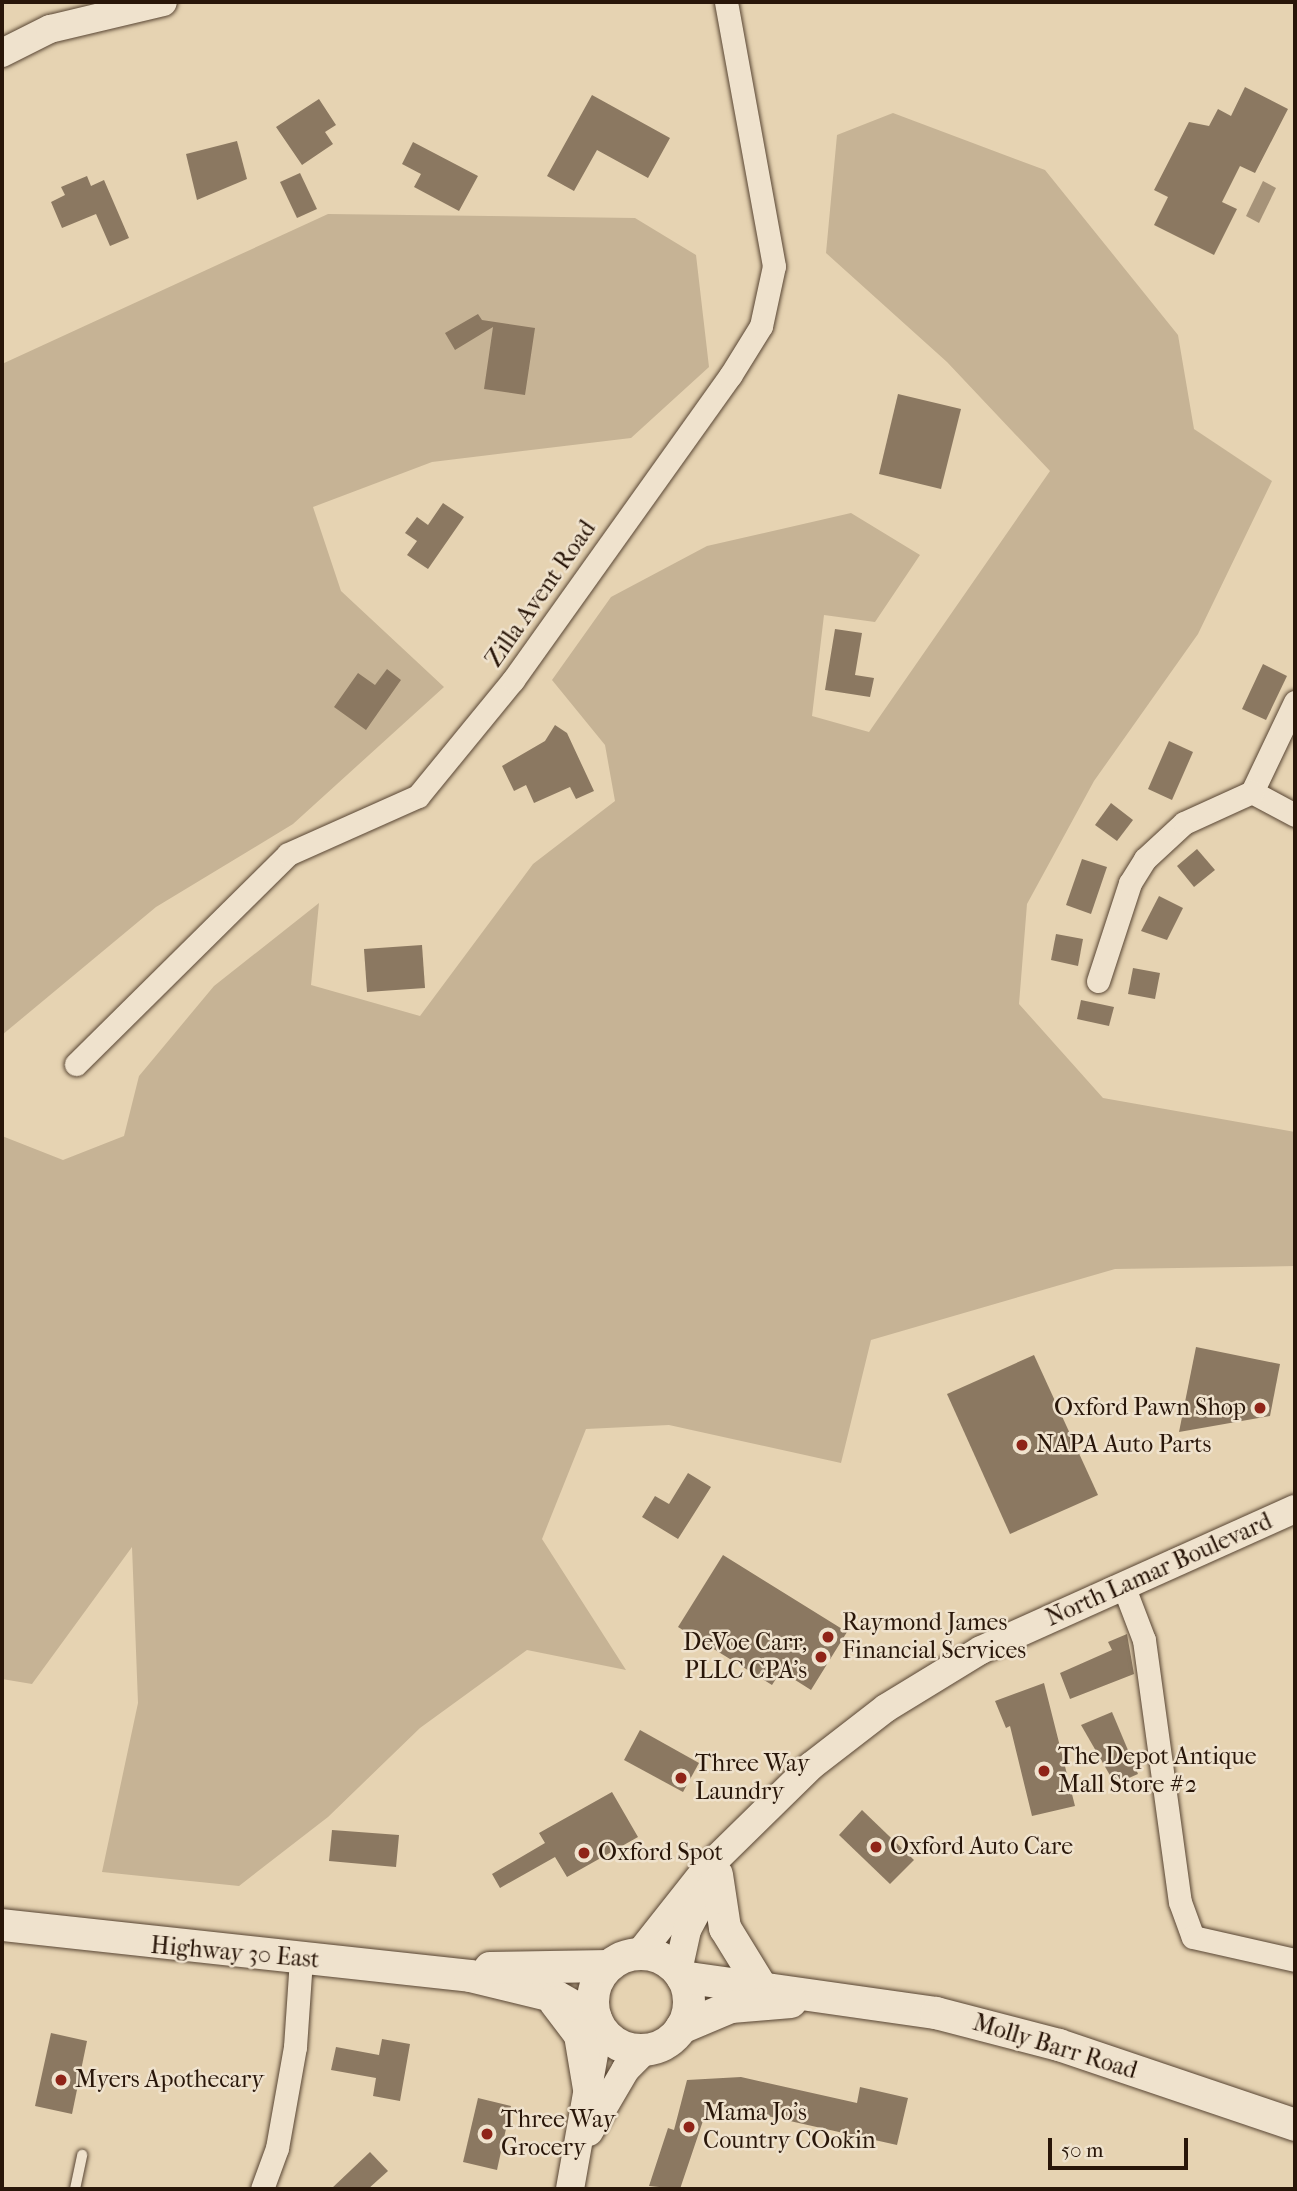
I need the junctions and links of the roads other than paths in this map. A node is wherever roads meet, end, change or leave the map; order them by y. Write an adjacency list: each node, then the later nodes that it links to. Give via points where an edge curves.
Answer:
1 (163, 2): 3 (street, via 50,29)
2 (726, 2): 8 (street, Zilla Avent Road, via 774,265 761,326 513,680 418,796 288,854)
3 (2, 53)
4 (1295, 702): 5 (street)
5 (1252, 792): 6 (street); 7 (street, via 1184,822 1146,859 1130,883)
6 (1295, 815)
7 (1098, 981)
8 (76, 1064)
9 (1295, 1509): 10 (street, North Lamar Boulevard)
10 (1123, 1585): 11 (street, North Lamar Boulevard, via 981,1650 886,1708 811,1766); 15 (street, via 1144,1640 1180,1902 1193,1937)
11 (721, 1866): 13 (street, North Lamar Boulevard, via 686,1890); 17 (street, North Lamar Boulevard, via 694,1913); 19 (main road, via 725,1928)
12 (2, 1925): 14 (main road, Highway 30 East)
13 (639, 1954): 16 (main road); 17 (main road, via 660,1958)
14 (301, 1959): 18 (main road, Highway 30 East); 30 (street, via 295,2047 277,2148)
15 (1295, 1960)
16 (609, 1966): 18 (main road, Highway 30 East, via 490,1968); 22 (main road, via 594,1990)
17 (680, 1974): 19 (main road, Molly Barr Road); 23 (main road, via 689,2008)
18 (470, 1976): 20 (main road, Highway 30 East)
19 (760, 1985): 21 (main road, Molly Barr Road)
20 (539, 1993): 22 (main road, Highway 30 East); 25 (main road, via 563,2010 580,2035)
21 (809, 1998): 23 (main road, Molly Barr Road, via 731,2007); 26 (main road, Molly Barr Road, via 936,2013 1059,2045)
22 (597, 2022): 24 (main road, via 624,2047); 25 (street)
23 (681, 2028): 24 (main road, via 666,2043)
24 (645, 2050): 27 (street, via 626,2069)
25 (589, 2088): 27 (street)
26 (1295, 2124)
27 (583, 2141): 31 (street)
28 (82, 2155): 29 (lane)
29 (75, 2189)
30 (262, 2189)
31 (570, 2189)

